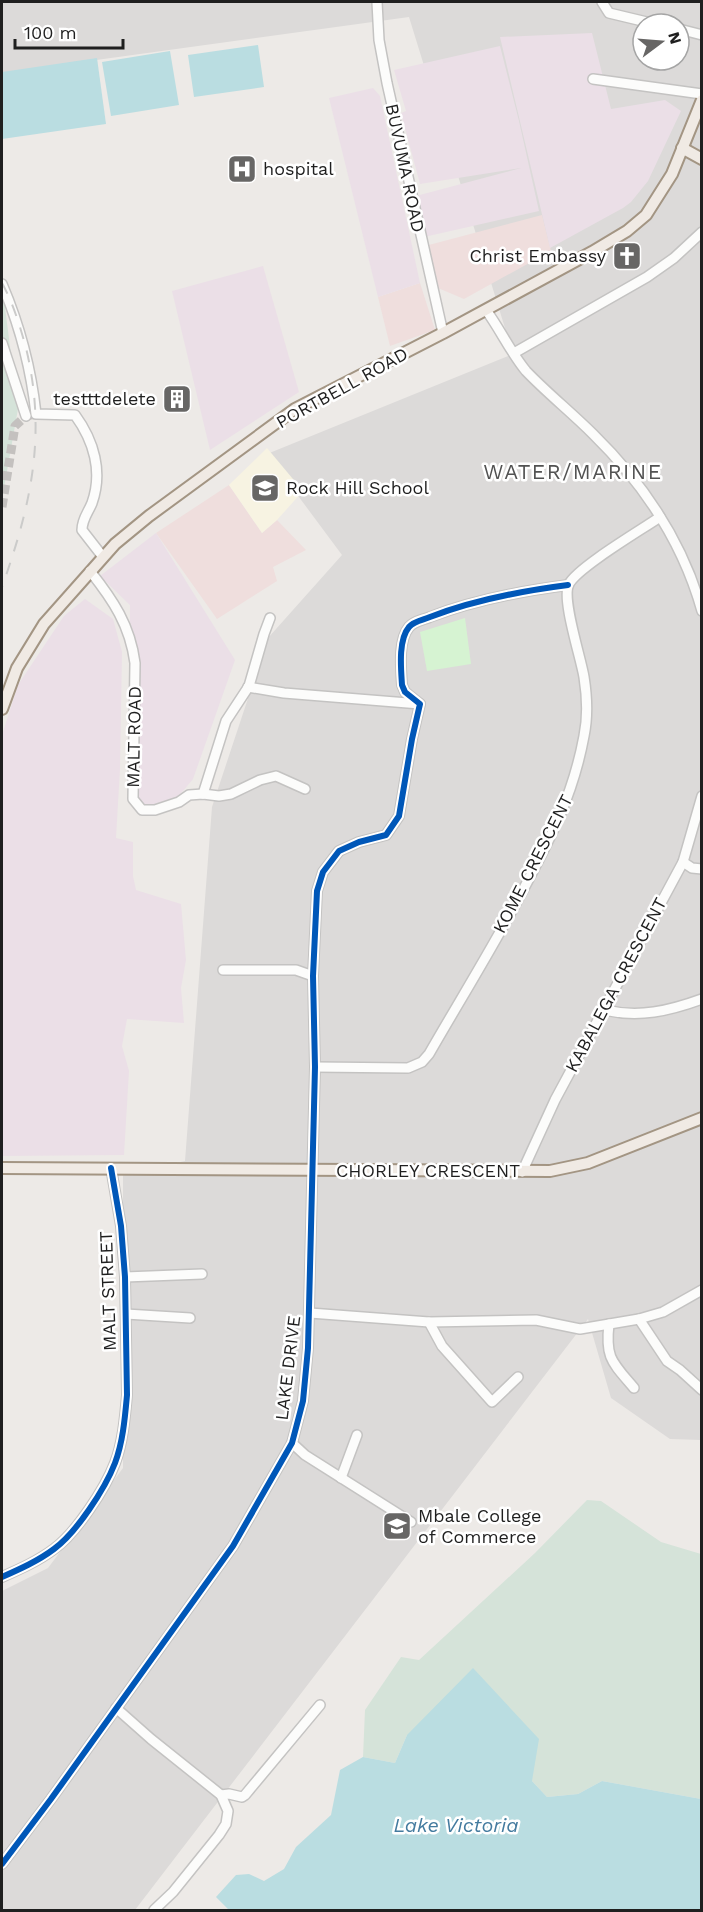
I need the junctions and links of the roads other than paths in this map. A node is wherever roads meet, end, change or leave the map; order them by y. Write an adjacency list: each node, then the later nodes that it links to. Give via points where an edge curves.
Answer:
1 (377, 2): 12 (street, BUVUMA ROAD, via 387,83)
2 (602, 2): 3 (street, via 609,13)
3 (631, 18)
4 (593, 79): 5 (street)
5 (702, 94)
6 (702, 100): 7 (main road, PORTBELL ROAD)
7 (682, 148): 8 (main road); 11 (main road, PORTBELL ROAD, via 660,195 646,215 627,231)
8 (702, 159)
9 (702, 232): 14 (street, via 647,277)
10 (2, 284): 17 (street, via 20,330 36,414 75,415 91,445 97,482 82,530)
11 (486, 310): 12 (main road, PORTBELL ROAD); 14 (street)
12 (443, 333): 17 (main road, PORTBELL ROAD, via 295,409 149,516)
13 (2, 343): 15 (street)
14 (514, 353): 16 (street, via 525,369 612,453)
15 (26, 416)
16 (660, 517): 19 (street, via 580,572); 20 (street, via 688,569)
17 (103, 557): 18 (main road, PORTBELL ROAD)
18 (90, 571): 24 (main road, PORTBELL ROAD, via 44,624 24,654); 26 (street, MALT ROAD, via 118,609 134,657 134,800 142,810 155,810 189,795)
19 (568, 585): 23 (street, via 471,603 414,623 403,640 402,685); 34 (street, KOME CRESCENT, via 567,602 585,679 586,716 574,778 555,830 504,926 422,1062 408,1068)
20 (702, 611)
21 (270, 618): 22 (street)
22 (249, 687): 23 (street, via 317,697); 26 (street, via 226,722)
23 (420, 704): 31 (street, LAKE DRIVE, via 399,816 386,835 339,851 323,872 317,891)
24 (2, 709)
25 (305, 789): 26 (street, MALT ROAD, via 276,776 231,794)
26 (203, 794)
27 (702, 796): 28 (street, KABALEGA CRESCENT)
28 (683, 862): 29 (street); 33 (street, KABALEGA CRESCENT)
29 (702, 869)
30 (223, 970): 31 (street, via 296,970)
31 (314, 976): 34 (street, LAKE DRIVE)
32 (702, 999): 33 (street, via 645,1014)
33 (605, 1010): 39 (street, KABALEGA CRESCENT, via 555,1100)
34 (315, 1067): 38 (street, LAKE DRIVE)
35 (702, 1118): 39 (main road, CHORLEY CRESCENT, via 588,1163 550,1172)
36 (2, 1167): 37 (main road, CHORLEY CRESCENT)
37 (111, 1168): 38 (main road, CHORLEY CRESCENT); 41 (street, MALT STREET)
38 (311, 1170): 39 (main road, CHORLEY CRESCENT); 43 (street, LAKE DRIVE)
39 (522, 1172)
40 (202, 1274): 41 (street)
41 (125, 1277): 44 (street, MALT STREET)
42 (702, 1290): 46 (street, via 663,1312)
43 (310, 1313): 47 (street); 53 (street, LAKE DRIVE, via 303,1401)
44 (126, 1314): 45 (street); 56 (street, MALT STREET, via 125,1414 114,1465 92,1504 56,1548)
45 (190, 1318)
46 (639, 1319): 48 (street); 51 (street, via 667,1361)
47 (429, 1322): 48 (street, via 536,1320 580,1329); 49 (street, via 442,1346 492,1402)
48 (609, 1324): 50 (street, via 606,1345 610,1358)
49 (518, 1377)
50 (633, 1388)
51 (702, 1390)
52 (357, 1435): 54 (street)
53 (292, 1443): 54 (street); 58 (street, LAKE DRIVE, via 233,1546)
54 (341, 1478): 55 (street)
55 (411, 1522)
56 (2, 1577)
57 (320, 1705): 59 (street, via 245,1795)
58 (116, 1708): 59 (street); 60 (street, LAKE DRIVE)
59 (221, 1795): 61 (street, via 228,1810 226,1824 206,1853)
60 (2, 1864)
61 (154, 1911)

